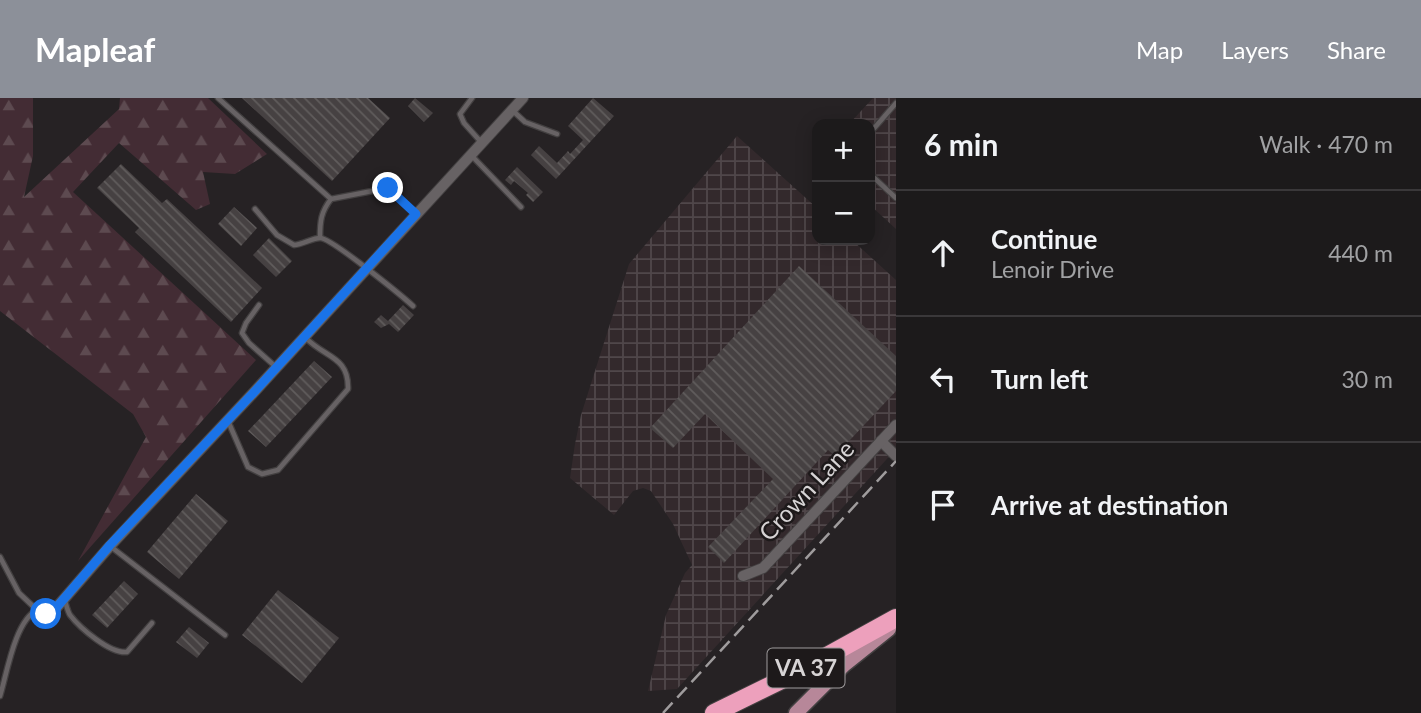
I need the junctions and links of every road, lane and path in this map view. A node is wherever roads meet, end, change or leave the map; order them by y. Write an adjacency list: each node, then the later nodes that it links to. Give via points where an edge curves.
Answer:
1 (218, 98): 12 (lane)
2 (472, 98): 8 (lane, via 460,114)
3 (522, 98): 5 (street)
4 (896, 103): 6 (lane)
5 (512, 110): 7 (lane, via 525,122); 8 (street)
6 (875, 127)
7 (557, 134)
8 (481, 143): 9 (street)
9 (471, 154): 13 (lane); 15 (street)
10 (875, 179): 11 (lane)
11 (896, 198)
12 (331, 199): 15 (lane, via 388,188); 16 (lane, via 320,219)
13 (521, 207)
14 (255, 209): 16 (lane, via 277,235 294,245)
15 (416, 214): 17 (street)
16 (320, 237): 17 (lane)
17 (365, 269): 19 (lane); 20 (street)
18 (259, 305): 21 (lane, via 242,333)
19 (413, 306)
20 (305, 336): 21 (street); 22 (lane, via 336,359 348,374 348,389 278,470 261,474 248,467)
21 (276, 368): 22 (street)
22 (227, 421): 26 (street)
23 (896, 425): 24 (street, Crown Lane)
24 (881, 441): 25 (street); 28 (street, Crown Lane, via 764,568)
25 (896, 456)
26 (110, 545): 29 (street); 34 (lane)
27 (0, 557): 30 (lane, via 19,593)
28 (743, 576)
29 (64, 598): 30 (street, via 50,615); 32 (lane, via 70,614 102,644 121,653)
30 (37, 610): 35 (lane, via 20,629)
31 (896, 618): 36 (highway, VA 37)
32 (152, 623)
33 (896, 624): 37 (main road, via 856,654)
34 (225, 635)
35 (0, 696)
36 (714, 713)
37 (796, 713)

